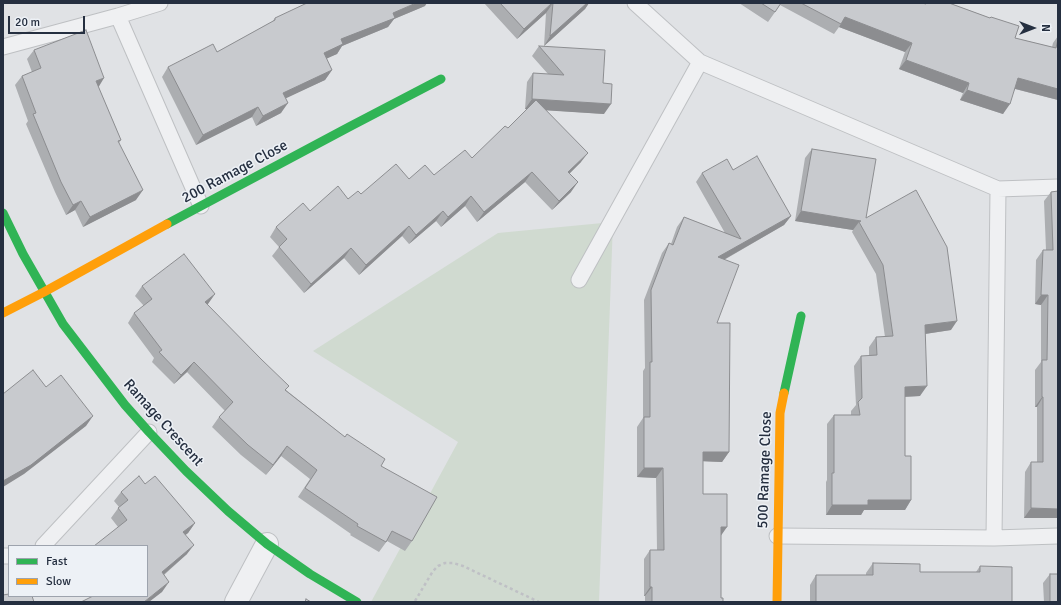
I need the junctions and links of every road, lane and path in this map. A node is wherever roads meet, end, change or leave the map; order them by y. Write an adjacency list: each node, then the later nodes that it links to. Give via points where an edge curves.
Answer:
1 (160, 3): 3 (lane)
2 (635, 3): 5 (lane)
3 (118, 16): 4 (lane); 9 (lane)
4 (3, 47)
5 (700, 62): 8 (lane); 11 (lane)
6 (441, 79): 9 (street, 200 Ramage Close)
7 (1058, 187): 8 (lane)
8 (998, 188): 18 (lane)
9 (201, 206): 12 (street, 200 Ramage Close)
10 (3, 213): 12 (street, Ramage Crescent)
11 (579, 280)
12 (44, 292): 13 (street, 200 Ramage Close); 15 (street, Ramage Crescent, via 63,324)
13 (3, 313)
14 (802, 316): 16 (street, 500 Ramage Close, via 780,412)
15 (149, 432): 19 (street, Ramage Crescent, via 222,506); 20 (lane)
16 (777, 536): 18 (lane); 25 (street, 500 Ramage Close)
17 (1058, 536): 18 (lane)
18 (994, 538)
19 (267, 544): 22 (street); 23 (street, Ramage Crescent)
20 (44, 545)
21 (415, 601): 24 (path, via 438,566 453,563)
22 (236, 602)
23 (357, 602)
24 (539, 602)
25 (777, 602)

